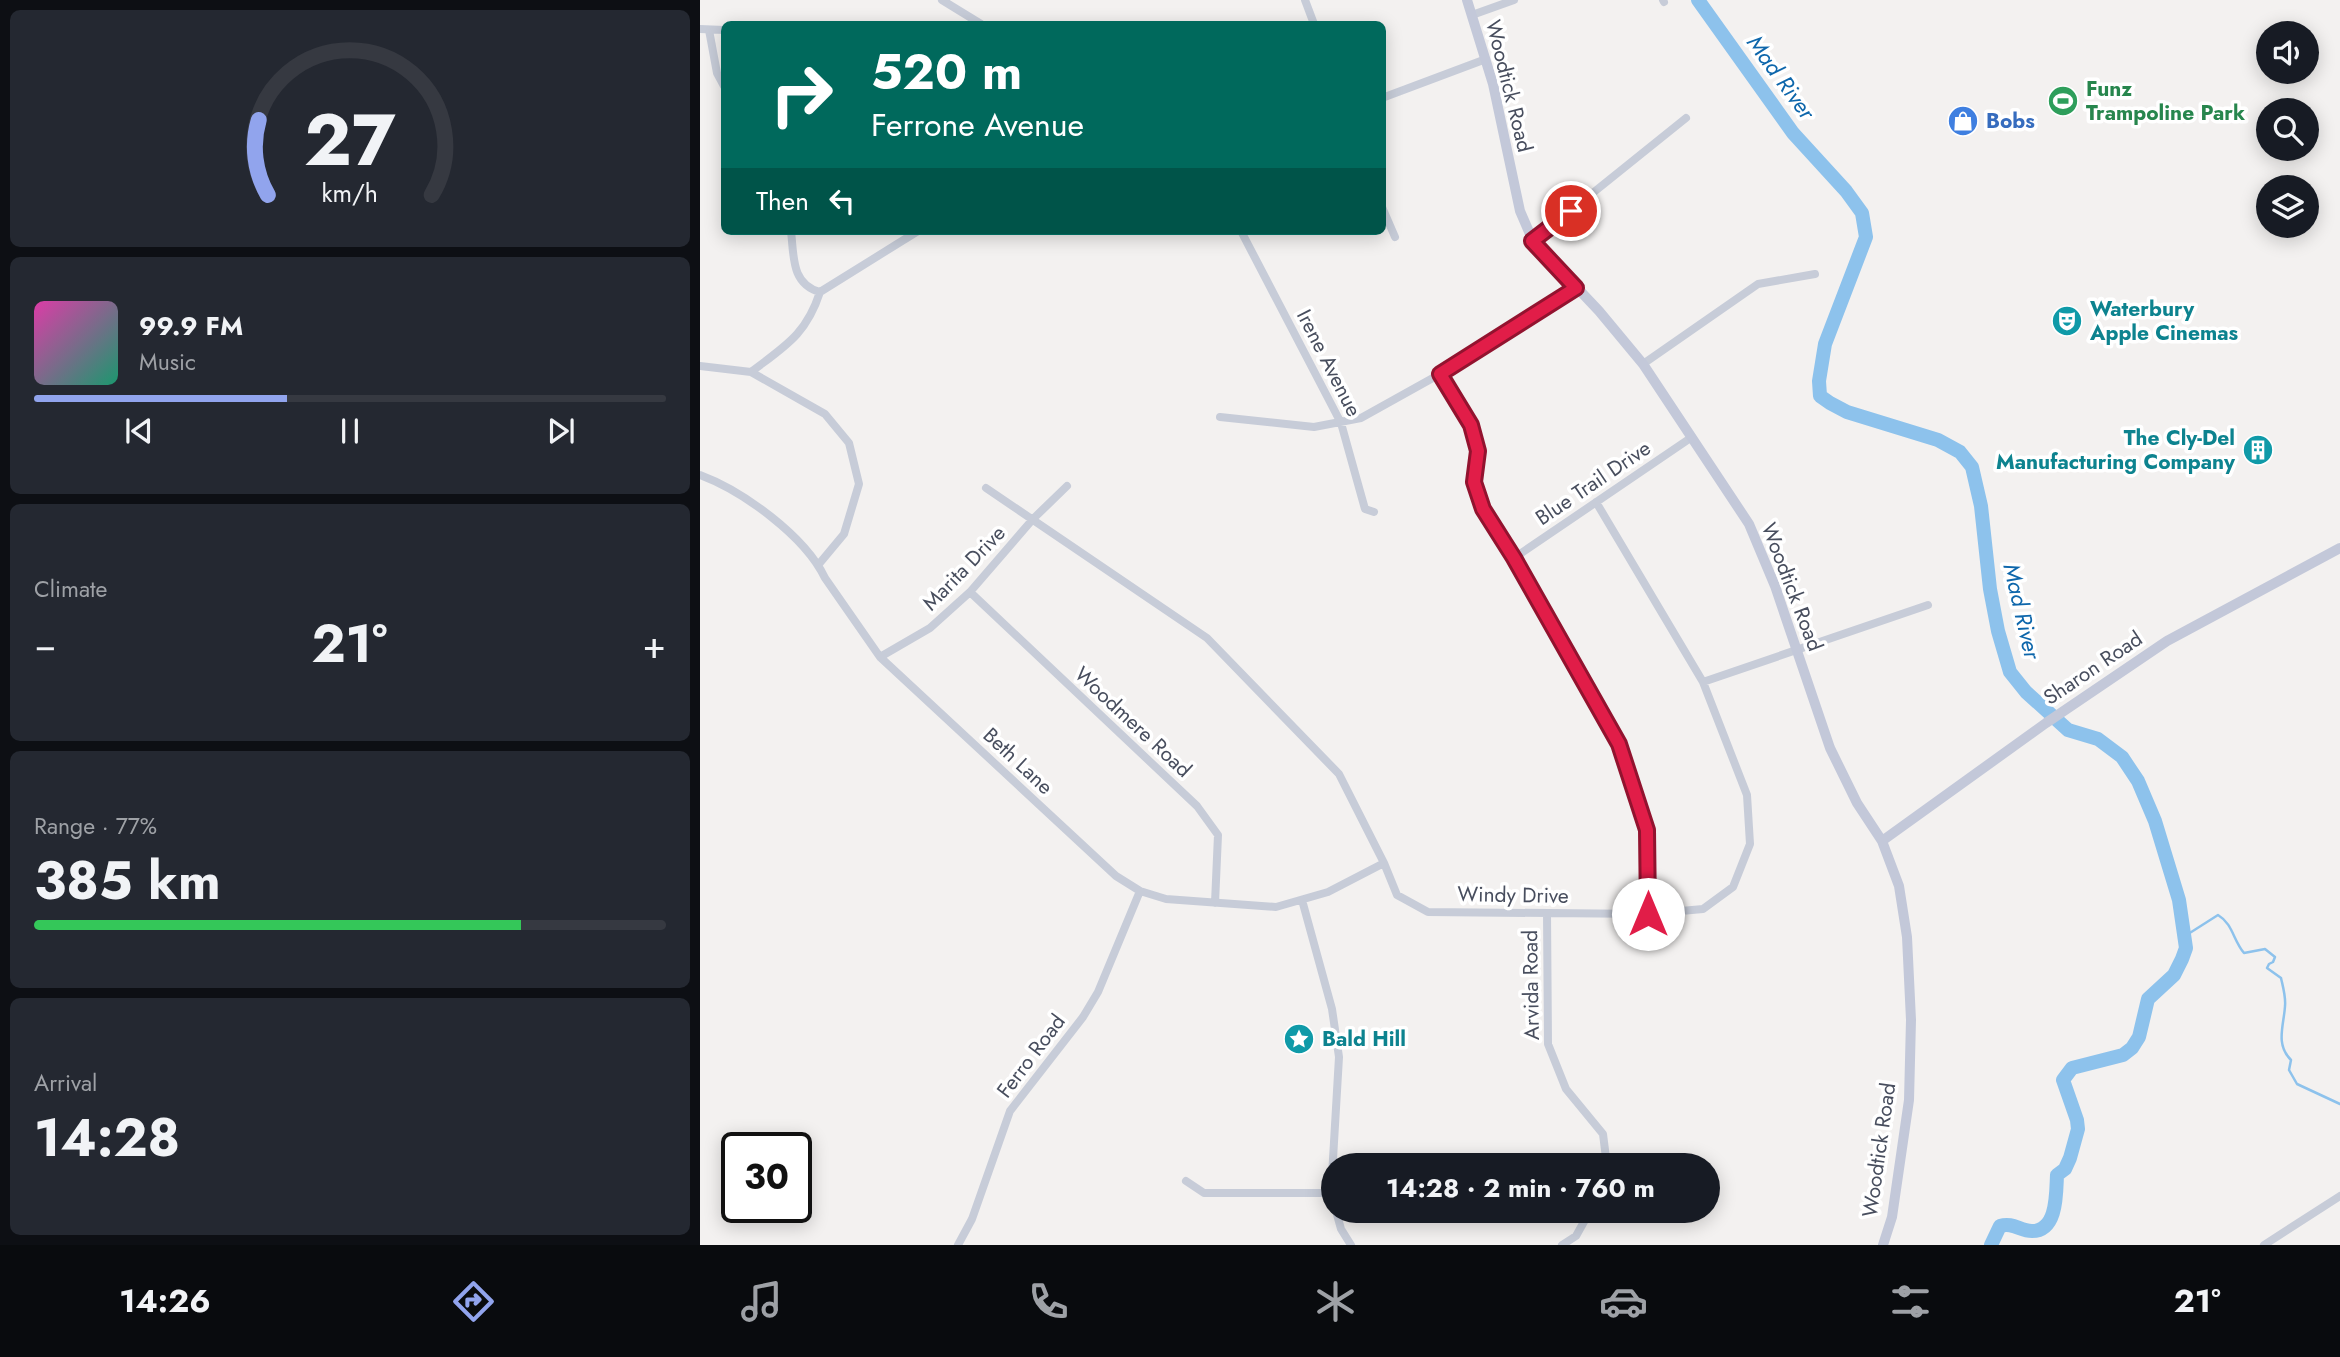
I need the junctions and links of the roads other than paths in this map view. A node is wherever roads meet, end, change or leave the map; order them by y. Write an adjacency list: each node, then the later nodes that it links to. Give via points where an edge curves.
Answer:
1 (942, 0): 6 (street)
2 (1305, 0): 7 (street)
3 (1467, 0): 5 (main road, Woodtick Road)
4 (1514, 0): 5 (street)
5 (1472, 15): 9 (main road, Woodtick Road)
6 (976, 21)
7 (1313, 21)
8 (704, 29): 10 (street)
9 (1486, 59): 11 (street); 18 (main road, Woodtick Road, via 1514,188)
10 (721, 80)
11 (1386, 96)
12 (1686, 118): 18 (street)
13 (1386, 216): 17 (street)
14 (791, 235): 21 (street, via 795,273)
15 (912, 235): 21 (street)
16 (1243, 235): 27 (street, Irene Avenue)
17 (1395, 237)
18 (1532, 241): 20 (main road, Woodtick Road)
19 (1815, 274): 22 (street, via 1758,284)
20 (1576, 288): 22 (main road, Woodtick Road); 25 (street)
21 (820, 292): 24 (street, via 799,334)
22 (1643, 364): 28 (main road, Woodtick Road)
23 (700, 366): 24 (street)
24 (751, 372): 37 (street, via 825,414 849,443 859,484 844,534)
25 (1440, 374): 27 (street, via 1361,418); 36 (street, via 1471,425 1478,451 1474,482 1483,509)
26 (1220, 417): 27 (street, via 1314,427)
27 (1341, 423): 33 (street, Irene Avenue, via 1365,509)
28 (1692, 437): 32 (street, Blue Trail Drive); 40 (main road, Woodtick Road, via 1749,524)
29 (700, 475): 37 (street, Beth Lane, via 758,507)
30 (1067, 486): 34 (street, Marita Drive)
31 (986, 488): 34 (street, Windy Drive)
32 (1596, 502): 36 (street, Blue Trail Drive); 42 (street, Windy Drive)
33 (1374, 512)
34 (1033, 519): 38 (street, Marita Drive); 44 (street, Windy Drive, via 1207,638 1339,774)
35 (2340, 548): 43 (main road, Sharon Road, via 2167,641)
36 (1514, 558): 49 (street, via 1619,744 1647,830)
37 (819, 564): 41 (street, Beth Lane)
38 (970, 592): 41 (street, Marita Drive, via 930,628); 47 (street, Woodmere Road, via 1198,806 1218,835)
39 (1928, 605): 40 (street)
40 (1796, 650): 42 (street); 43 (main road, Woodtick Road, via 1830,748)
41 (880, 657): 45 (street, Beth Lane, via 1116,876)
42 (1703, 682): 49 (street, Windy Drive, via 1747,795 1750,844 1733,887 1703,909)
43 (1882, 841): 60 (main road, Woodtick Road, via 1903,906 1911,1020 1909,1100 1892,1217)
44 (1384, 863): 46 (street, Beth Lane); 48 (street, Windy Drive, via 1397,895 1428,912)
45 (1140, 891): 47 (street, Beth Lane, via 1166,899); 57 (street, Ferro Road, via 1083,1017 1010,1111 972,1219)
46 (1302, 900): 47 (street, Beth Lane, via 1276,907); 50 (street, via 1332,1009 1339,1057)
47 (1215, 903)
48 (1547, 914): 49 (street, Windy Drive); 51 (street, Arvida Road, via 1548,1044 1566,1089 1603,1134)
49 (1648, 914)
50 (1333, 1153)
51 (1605, 1153)
52 (1186, 1181): 53 (street, via 1204,1193)
53 (1321, 1194)
54 (2340, 1196): 61 (street)
55 (1339, 1223): 58 (street)
56 (1583, 1223): 59 (street, via 1576,1236)
57 (958, 1245)
58 (1351, 1245)
59 (1562, 1245)
60 (1883, 1245)
61 (2264, 1245)

